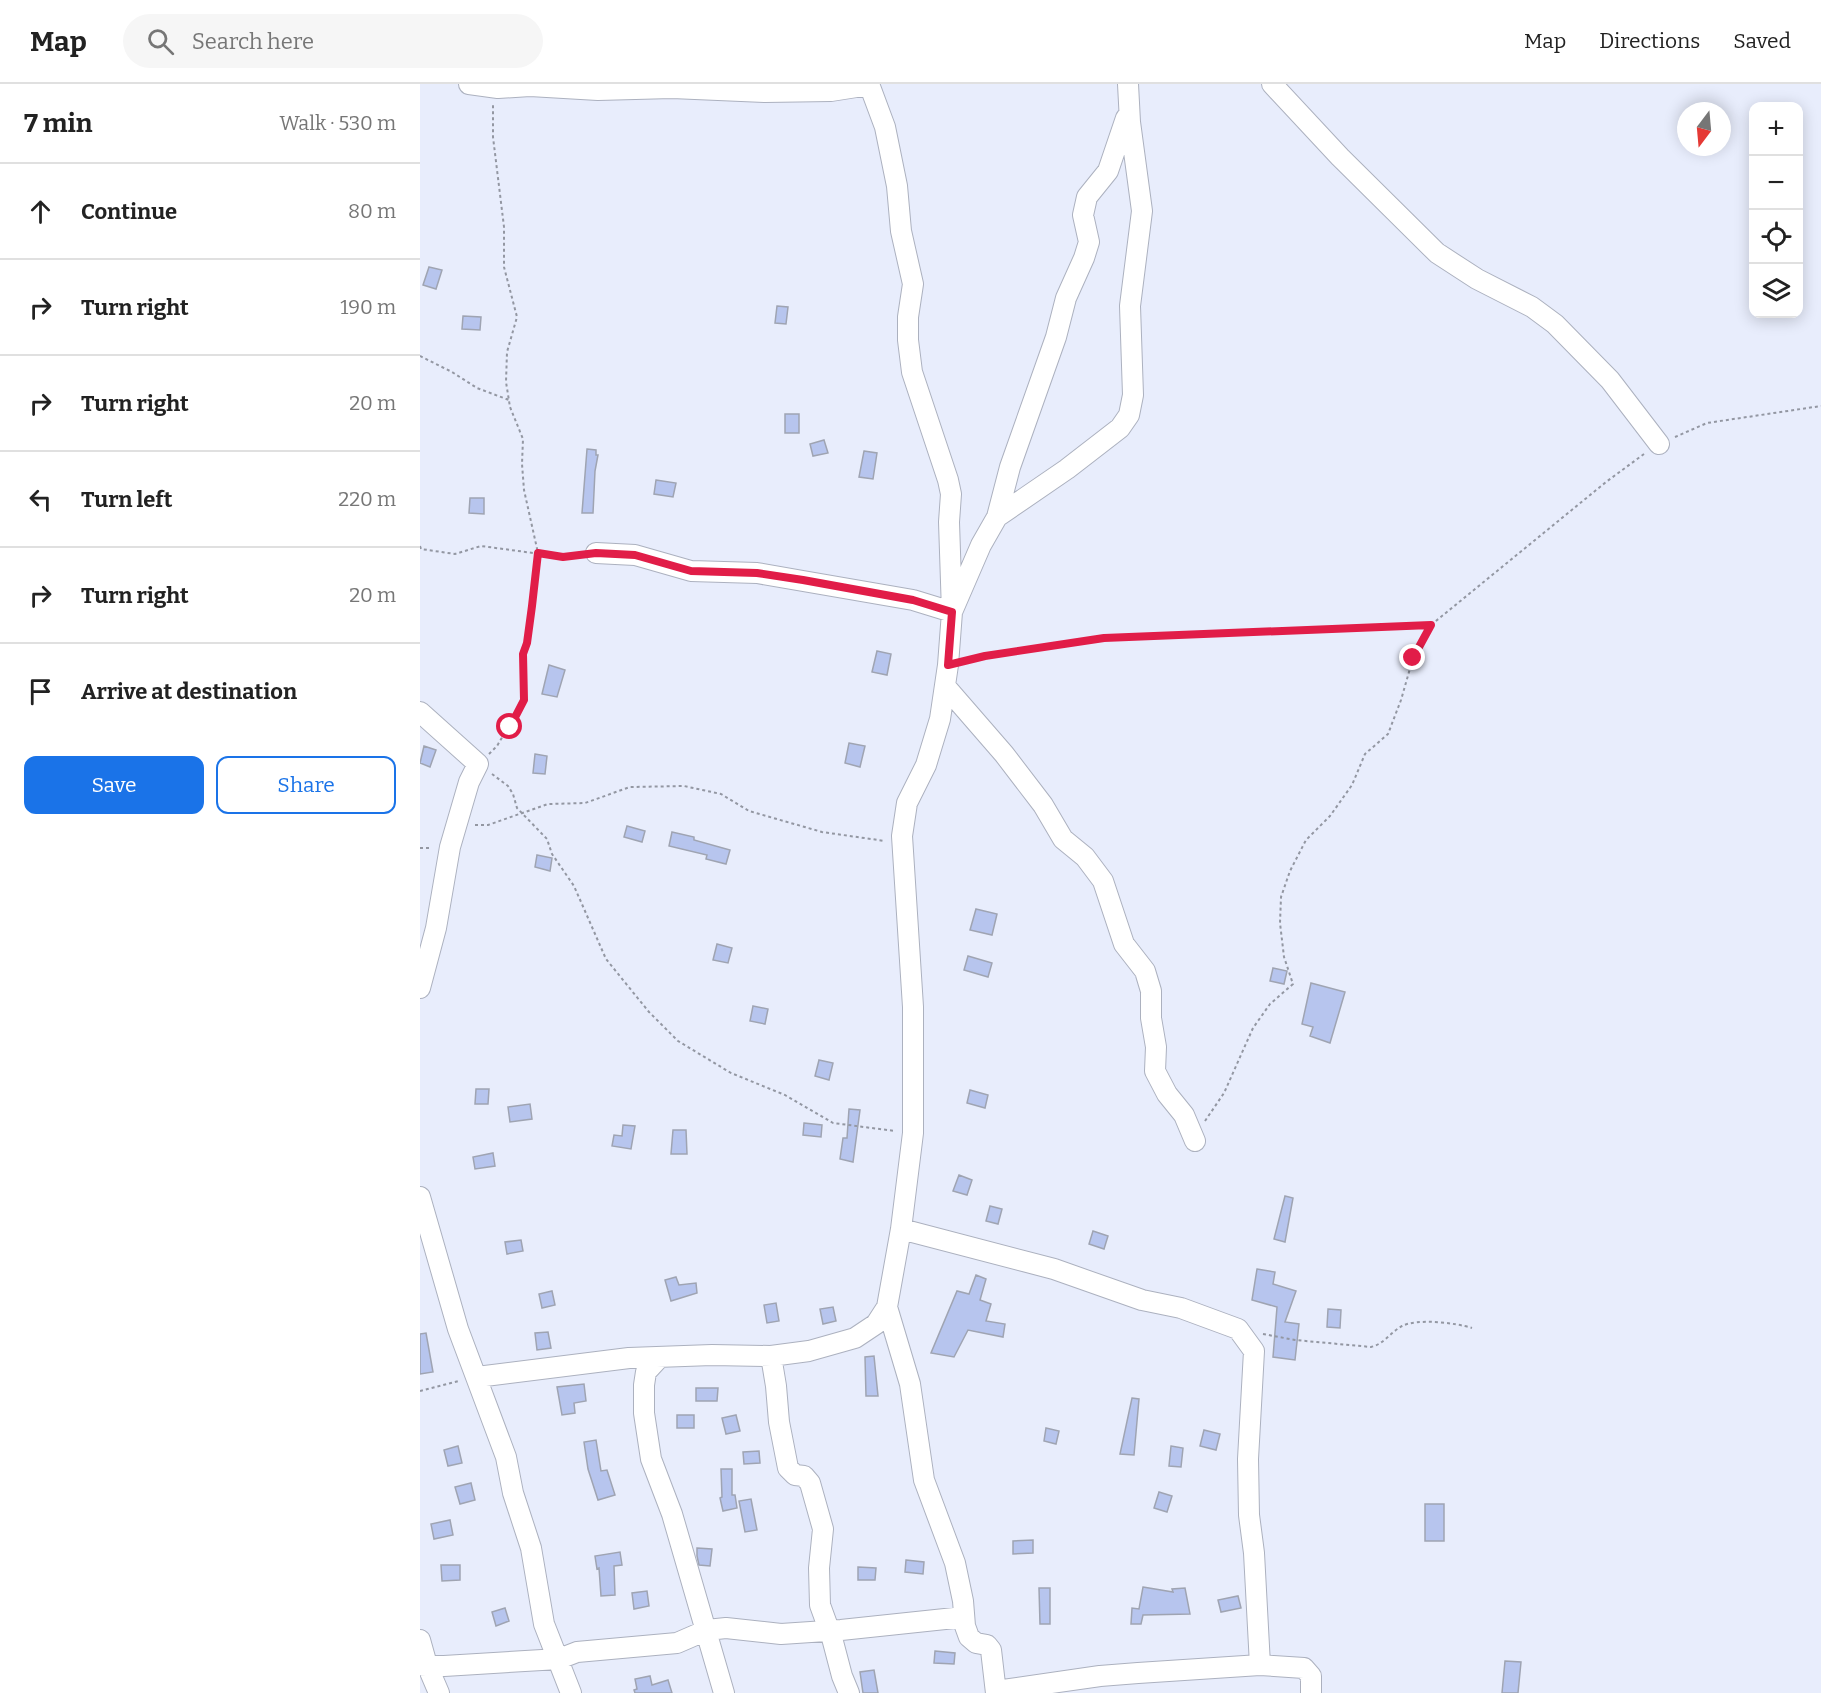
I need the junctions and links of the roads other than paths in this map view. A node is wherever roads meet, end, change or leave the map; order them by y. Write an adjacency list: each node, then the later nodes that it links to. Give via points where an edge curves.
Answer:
1 (469, 84): 2 (street, via 765,92 831,91)
2 (869, 84): 9 (street, via 885,128 913,284 908,317 912,372 951,494)
3 (1128, 84): 5 (street)
4 (1272, 84): 6 (street, via 1437,253 1555,324 1611,380)
5 (1129, 106): 7 (street, via 1108,171 1087,197 1083,215 1089,242 1066,298); 7 (street, via 1142,211 1130,306 1133,395 1129,415 1120,428 1067,469)
6 (1659, 444)
7 (997, 517): 9 (street)
8 (596, 553): 9 (street, via 635,555 691,571 757,573 803,580 913,600)
9 (952, 612): 10 (street)
10 (945, 686): 13 (street, via 1004,754 1063,839 1085,857 1103,881 1124,944 1145,971 1151,991 1155,1071 1184,1114); 15 (street, via 926,765 907,803 903,847 913,1007 913,1133)
11 (420, 712): 12 (street, via 478,764 450,847 436,928)
12 (420, 988)
13 (1195, 1141)
14 (420, 1197): 19 (street, via 458,1329)
15 (900, 1229): 16 (street); 26 (street, via 1054,1269 1238,1329 1254,1351 1249,1515)
16 (887, 1307): 17 (street, via 876,1324 855,1338 809,1351); 20 (street, via 910,1384 924,1480 955,1563)
17 (771, 1356): 18 (street); 22 (street, via 788,1468 810,1482 823,1529 820,1605)
18 (659, 1358): 19 (street, via 629,1358); 21 (street, via 646,1372 644,1385 651,1459)
19 (477, 1377): 24 (street, via 506,1457 531,1548 544,1624)
20 (964, 1617): 22 (street); 27 (street, via 969,1637 992,1650)
21 (707, 1630): 22 (street, via 726,1628 782,1634); 24 (street, via 677,1643 577,1652); 30 (street)
22 (829, 1630): 31 (street)
23 (420, 1640): 25 (street)
24 (559, 1659): 25 (street); 29 (street)
25 (423, 1665): 28 (street)
26 (1260, 1665): 27 (street, via 1100,1676); 32 (street, via 1304,1668 1311,1676)
27 (996, 1692)
28 (439, 1693)
29 (571, 1693)
30 (723, 1693)
31 (849, 1693)
32 (1311, 1693)

